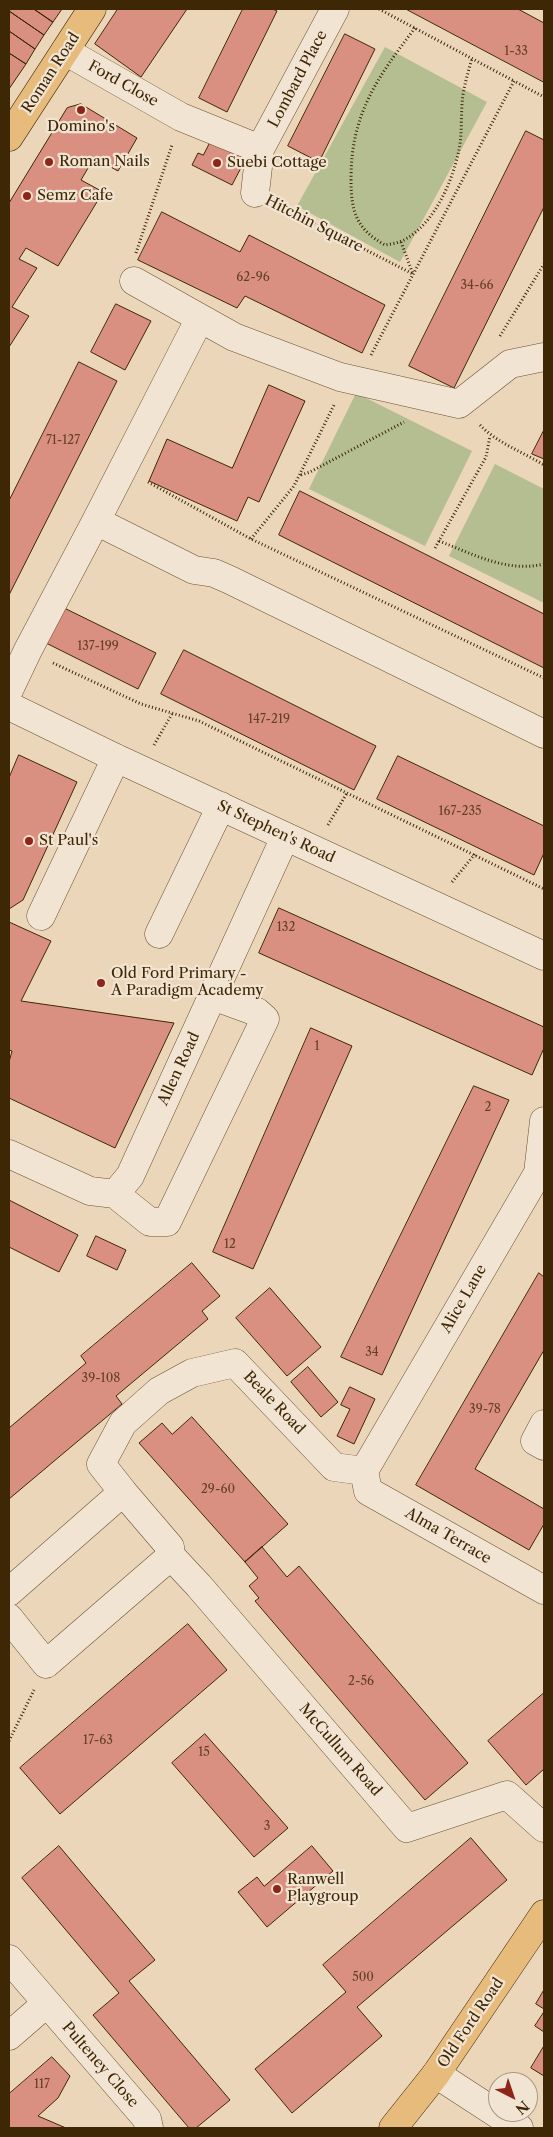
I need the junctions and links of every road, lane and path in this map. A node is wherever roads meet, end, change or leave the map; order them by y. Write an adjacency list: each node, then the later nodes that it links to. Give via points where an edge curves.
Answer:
1 (92, 9): 5 (main road, Roman Road)
2 (335, 9): 11 (street, Lombard Place)
3 (379, 9): 4 (path)
4 (416, 28): 6 (path); 13 (path, via 383,70 368,98 351,154 351,197 360,226 385,245)
5 (65, 51): 9 (street, Ford Close); 10 (main road, Roman Road)
6 (472, 58): 7 (path); 13 (path, via 462,102 459,150 453,170 430,216)
7 (514, 81): 8 (path); 14 (path)
8 (544, 97)
9 (181, 117): 11 (street, Ford Close); 15 (path, via 128,278)
10 (9, 137)
11 (260, 149): 12 (street, Hitchin Square)
12 (255, 193): 14 (path, Hitchin Square)
13 (401, 242): 14 (path)
14 (413, 274): 18 (path)
15 (134, 281): 16 (street)
16 (200, 318): 18 (street, via 234,337); 22 (street)
17 (544, 357): 19 (street, via 510,364)
18 (353, 379): 19 (street); 23 (path)
19 (446, 401): 20 (path); 23 (path)
20 (490, 436): 21 (path); 26 (path, via 486,457)
21 (544, 465)
22 (123, 469): 24 (street); 25 (path)
23 (301, 475): 25 (path)
24 (96, 521): 29 (street); 34 (street, via 194,570 230,580)
25 (251, 539): 30 (path)
26 (439, 541): 27 (path); 28 (path, via 499,564 530,568)
27 (436, 548)
28 (544, 564)
29 (28, 650): 31 (street); 33 (path, via 141,704)
30 (544, 678)
31 (9, 690)
32 (9, 706): 36 (street, St Stephen's Road)
33 (172, 714): 35 (path); 37 (path, via 199,721)
34 (544, 734)
35 (152, 747)
36 (116, 758): 38 (street, St Stephen's Road); 44 (street)
37 (347, 793): 39 (path); 41 (path)
38 (221, 806): 40 (street, St Stephen's Road); 45 (street)
39 (326, 827)
40 (285, 837): 46 (street, St Stephen's Road); 47 (street, Allen Road)
41 (474, 854): 42 (path); 43 (path)
42 (450, 885)
43 (544, 889)
44 (41, 916)
45 (159, 934)
46 (544, 956)
47 (213, 996): 51 (street, Allen Road, via 130,1176); 51 (street, via 257,1012 265,1019 167,1222 150,1222)
48 (544, 1121): 50 (street, Alice Lane)
49 (9, 1154): 51 (street, via 90,1192)
50 (541, 1172): 54 (street, Alice Lane)
51 (115, 1194)
52 (544, 1424): 53 (street, via 535,1442)
53 (544, 1446)
54 (364, 1471): 55 (street, Beale Road, via 334,1466 235,1363 192,1373 159,1391 122,1423 101,1464); 57 (street, Alma Terrace, via 368,1491)
55 (124, 1492): 56 (street, McCullum Road, via 170,1547); 58 (street)
56 (171, 1556): 60 (street); 62 (street, McCullum Road, via 407,1828 508,1795)
57 (541, 1580)
58 (9, 1592)
59 (9, 1618): 60 (street)
60 (46, 1664): 61 (path)
61 (9, 1741)
62 (544, 1828)
63 (544, 1914): 67 (main road, Old Ford Road)
64 (9, 1959): 65 (street, Pulteney Close)
65 (47, 2003): 66 (street); 68 (street, Pulteney Close, via 148,2120)
66 (9, 2036)
67 (436, 2074): 69 (main road, Old Ford Road); 70 (street)
68 (149, 2128)
69 (393, 2128)
70 (519, 2128)

